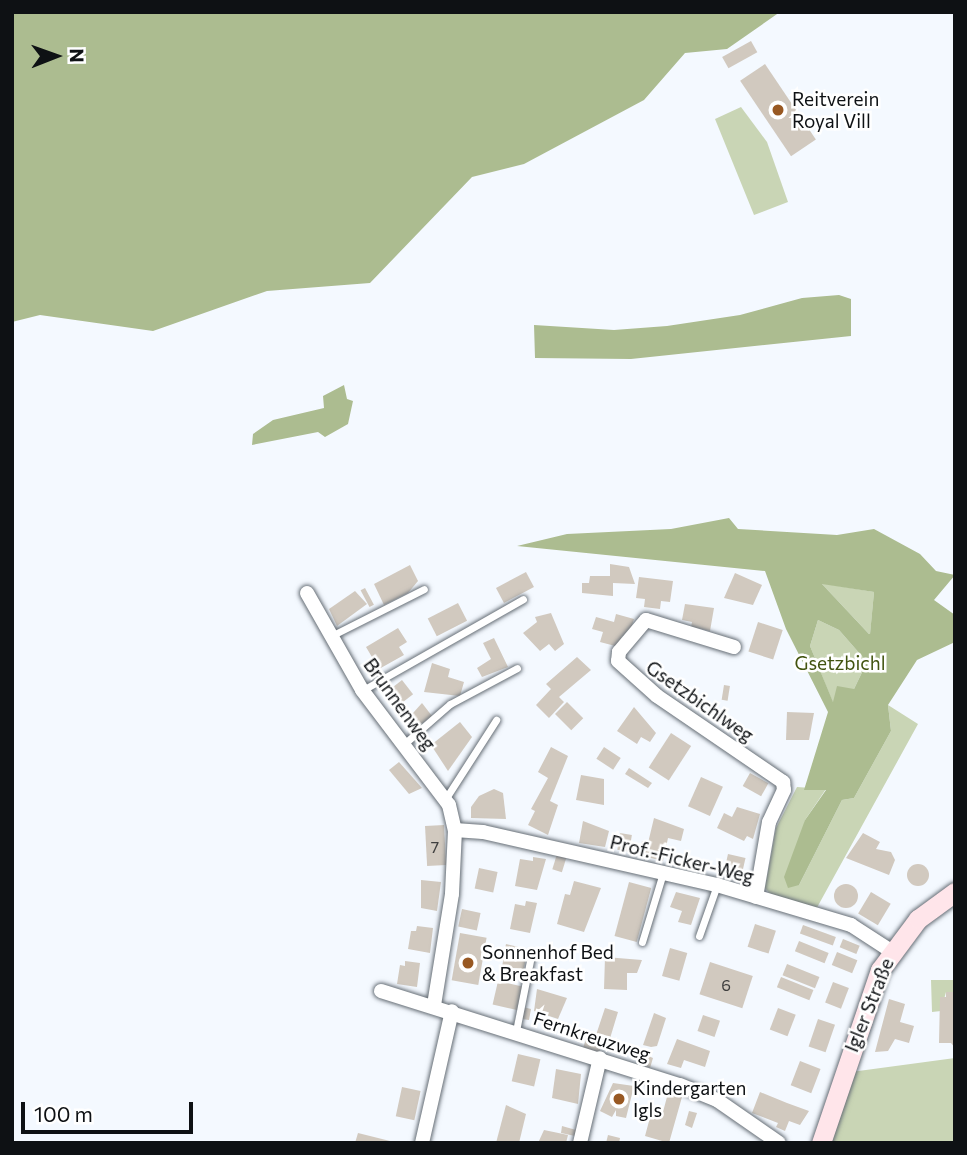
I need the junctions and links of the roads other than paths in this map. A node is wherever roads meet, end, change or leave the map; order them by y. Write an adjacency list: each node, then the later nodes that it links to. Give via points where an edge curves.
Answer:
1 (424, 589): 4 (lane)
2 (307, 593): 4 (street, Brunnenweg)
3 (523, 599): 7 (lane)
4 (331, 636): 7 (street, Brunnenweg)
5 (734, 647): 15 (street, Gsetzbichlweg, via 646,620 619,652 618,661 657,696 783,782 785,790 769,822)
6 (517, 668): 9 (lane, via 450,704)
7 (362, 691): 9 (street, Brunnenweg)
8 (496, 720): 10 (lane)
9 (403, 745): 10 (street, Brunnenweg)
10 (446, 798): 11 (street, Brunnenweg)
11 (455, 830): 12 (street, Prof.-Ficker-Weg, via 483,832); 21 (street, Brunnenweg, via 452,894)
12 (663, 873): 13 (street, Prof.-Ficker-Weg); 17 (lane)
13 (717, 886): 15 (street, Prof.-Ficker-Weg); 16 (lane)
14 (955, 892): 18 (main road, Igler Straße, via 918,919)
15 (756, 897): 18 (street, Prof.-Ficker-Weg, via 851,925)
16 (699, 936)
17 (642, 942)
18 (891, 951): 28 (main road, Igler Straße, via 869,996)
19 (531, 956): 23 (lane)
20 (381, 991): 21 (street, Fernkreuzweg)
21 (434, 1005): 22 (street, Fernkreuzweg)
22 (452, 1011): 23 (street, Fernkreuzweg); 25 (street)
23 (516, 1031): 24 (street, Fernkreuzweg)
24 (600, 1058): 26 (street); 27 (street, Fernkreuzweg, via 707,1095)
25 (422, 1143)
26 (580, 1143)
27 (779, 1143)
28 (821, 1143)

